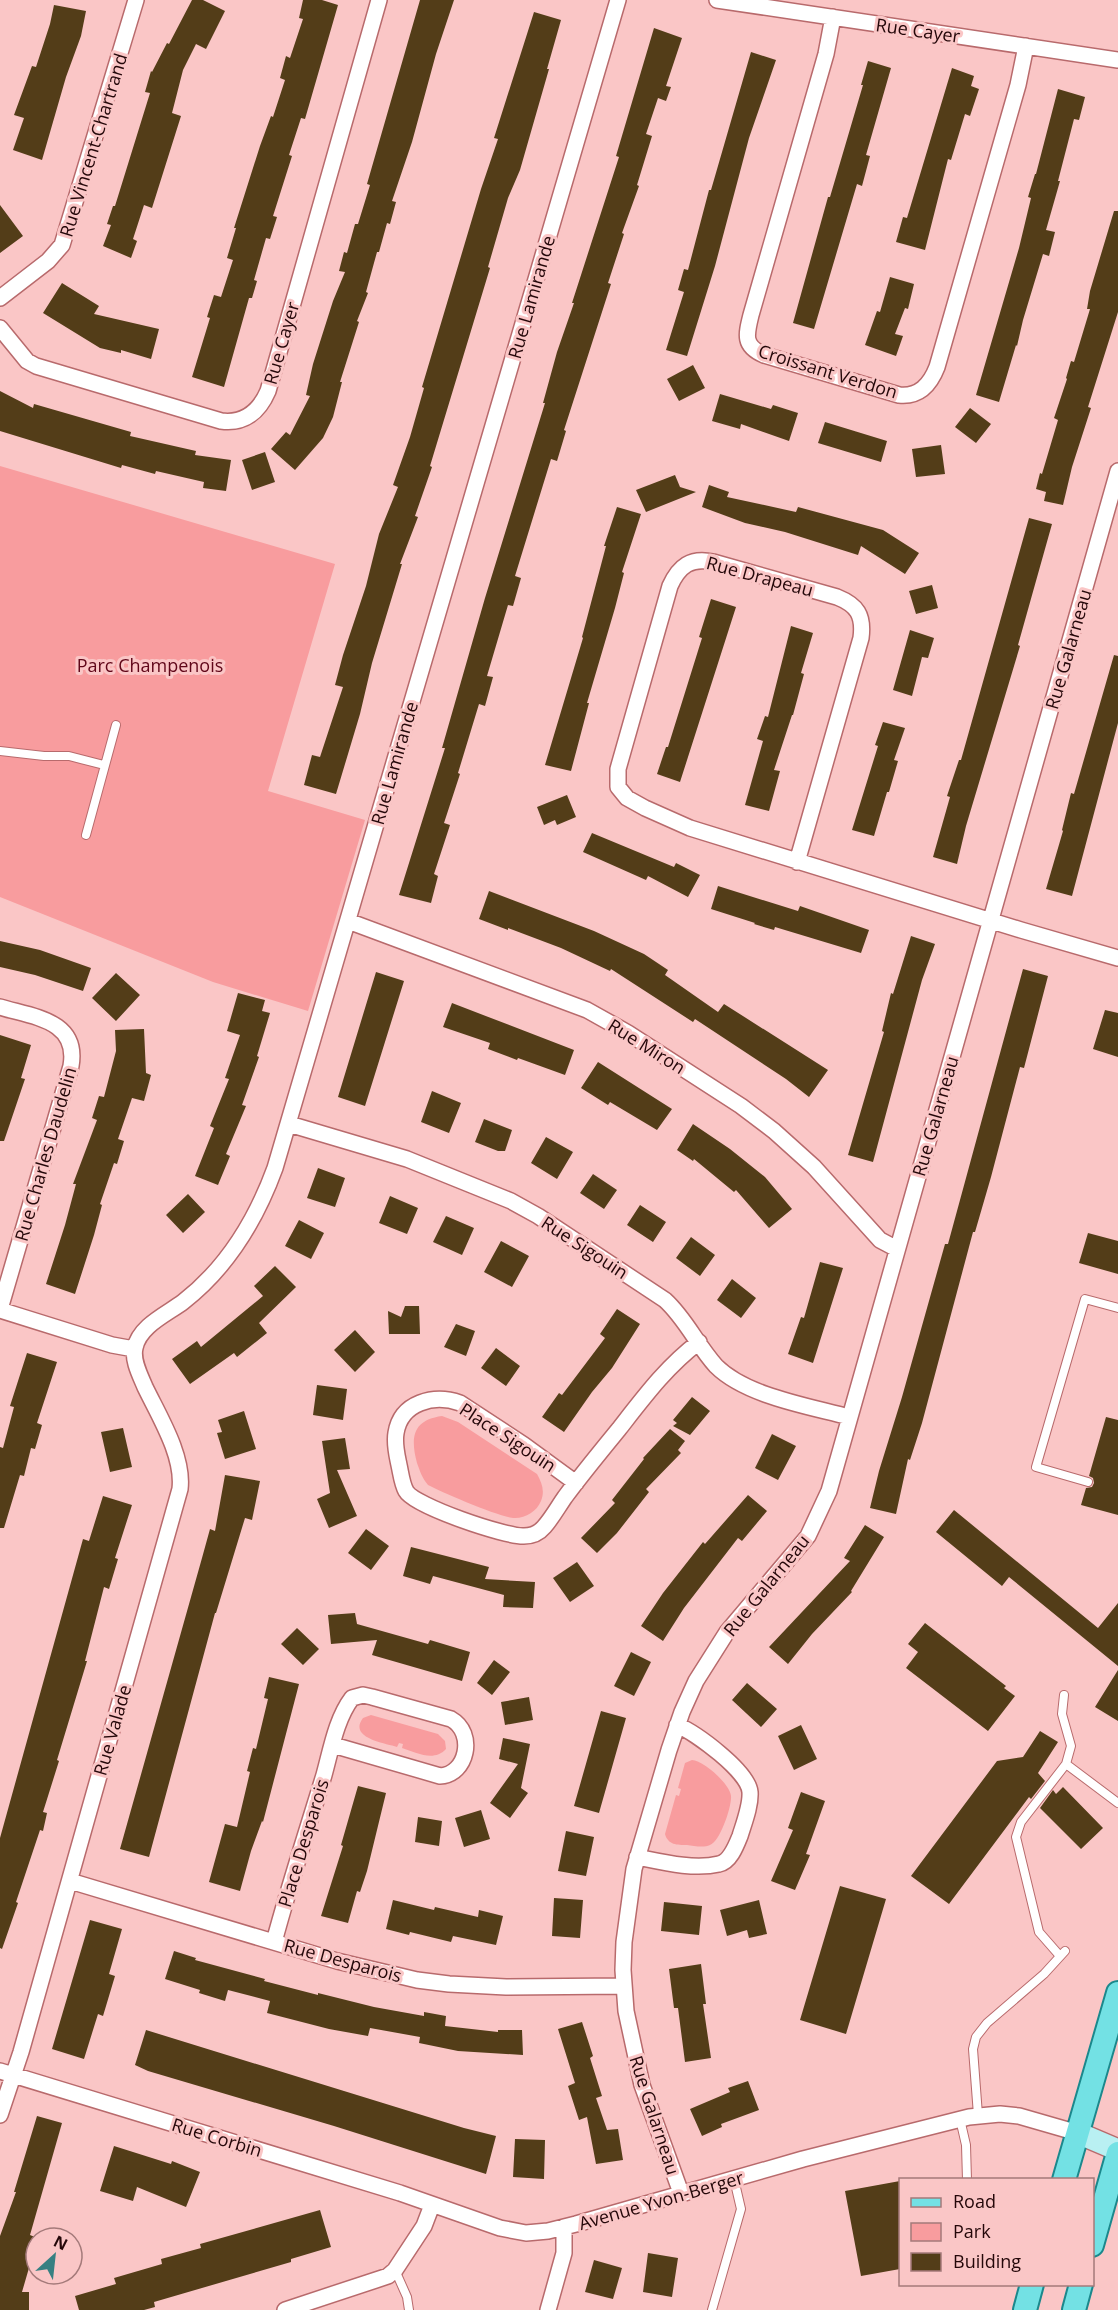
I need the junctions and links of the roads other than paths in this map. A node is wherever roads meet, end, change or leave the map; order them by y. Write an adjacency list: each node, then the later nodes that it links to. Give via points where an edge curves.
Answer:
1 (136, 0): 8 (street, Rue Vincent-Chartrand, via 64,241 48,261)
2 (380, 0): 9 (street, Rue Cayer, via 268,391 253,414 237,421 221,421 36,366 27,361)
3 (618, 0): 17 (street, Rue Lamirande)
4 (717, 0): 5 (street, Rue Cayer)
5 (833, 17): 6 (street, Rue Cayer); 6 (street, Croissant Verdon, via 826,54 751,315 748,341 753,350 771,358 899,395 923,388 937,367)
6 (1026, 46): 7 (street, Rue Cayer)
7 (1118, 60)
8 (0, 298)
9 (0, 328)
10 (1118, 471): 16 (street, Rue Galarneau)
11 (116, 725): 13 (lane)
12 (0, 751): 13 (lane, via 69,756)
13 (104, 765): 14 (lane)
14 (86, 835)
15 (797, 862): 15 (street, Rue Drapeau, via 861,638 861,617 851,603 837,597 713,562 691,562 677,573 670,586 618,769 618,787 635,803 681,824); 16 (street, Rue Drapeau)
16 (991, 920): 18 (street, Rue Drapeau); 21 (street, Rue Galarneau)
17 (348, 921): 20 (street, Rue Lamirande); 21 (street, Rue Miron, via 587,1010 628,1033 774,1131 814,1167 880,1240)
18 (1118, 958)
19 (0, 1007): 23 (street, Rue Charles Daudelin, via 58,1027 68,1037 73,1053)
20 (289, 1124): 24 (street, Rue Sigouin, via 407,1159 518,1204 665,1300); 25 (street, Rue Lamirande, via 263,1200 241,1239 195,1292 143,1332)
21 (897, 1249): 26 (street, Rue Galarneau)
22 (1118, 1308): 27 (lane, via 1085,1299 1036,1467)
23 (0, 1310): 25 (street)
24 (699, 1342): 26 (street, Rue Sigouin, via 717,1366 743,1384); 28 (street, Place Sigouin, via 658,1379)
25 (134, 1349): 35 (street, Rue Valade, via 141,1377 179,1461 181,1481)
26 (849, 1417): 30 (street, Rue Galarneau, via 829,1491 813,1528 727,1632 696,1681)
27 (1088, 1482)
28 (576, 1483): 28 (street, Place Sigouin, via 537,1533 505,1534 433,1509 409,1495 401,1474 396,1431 414,1406 432,1399 452,1400)
29 (1064, 1695): 32 (lane, via 1062,1714 1071,1746)
30 (677, 1725): 34 (street, Rue Galarneau); 34 (street, via 706,1742 747,1782 750,1799 740,1834 729,1858 718,1864 687,1865)
31 (333, 1745): 31 (street, Place Desparois, via 440,1776 456,1770 466,1742 461,1726 451,1719 363,1695 347,1704); 36 (street, Place Desparois)
32 (1066, 1764): 33 (lane); 41 (lane, via 1021,1822 1016,1837 1035,1923 1043,1939 1062,1954 976,2037 973,2049)
33 (1118, 1803)
34 (637, 1857): 37 (street, Rue Galarneau, via 626,1919)
35 (70, 1881): 36 (street, Rue Desparois); 39 (street, Rue Valade)
36 (274, 1942): 37 (street, Rue Desparois, via 433,1983)
37 (624, 1986): 49 (street, Rue Galarneau, via 639,2073)
38 (1118, 1993): 43 (main road)
39 (6, 2073): 40 (street, Rue Valade); 50 (street, Rue Corbin)
40 (0, 2115)
41 (978, 2115): 42 (street, Avenue Yvon-Berger); 43 (street, Avenue Yvon-Berger, via 1019,2116)
42 (960, 2119): 46 (lane); 48 (street, Avenue Yvon-Berger)
43 (1078, 2133): 44 (street); 45 (street); 47 (main road)
44 (1118, 2137)
45 (1118, 2152): 51 (main road)
46 (967, 2178)
47 (1065, 2178)
48 (734, 2179): 49 (street, Avenue Yvon-Berger); 60 (lane, via 741,2209)
49 (681, 2193): 52 (street, Avenue Yvon-Berger)
50 (432, 2205): 52 (street, Avenue Yvon-Berger, via 517,2232); 54 (street, via 424,2226)
51 (1110, 2205): 53 (main road)
52 (564, 2227): 59 (street, via 564,2253)
53 (1094, 2241)
54 (395, 2270): 57 (street, via 381,2280); 58 (lane)
55 (1031, 2286): 61 (main road)
56 (1080, 2286): 62 (main road)
57 (285, 2310)
58 (409, 2310)
59 (548, 2310)
60 (712, 2310)
61 (1025, 2310)
62 (1074, 2310)

